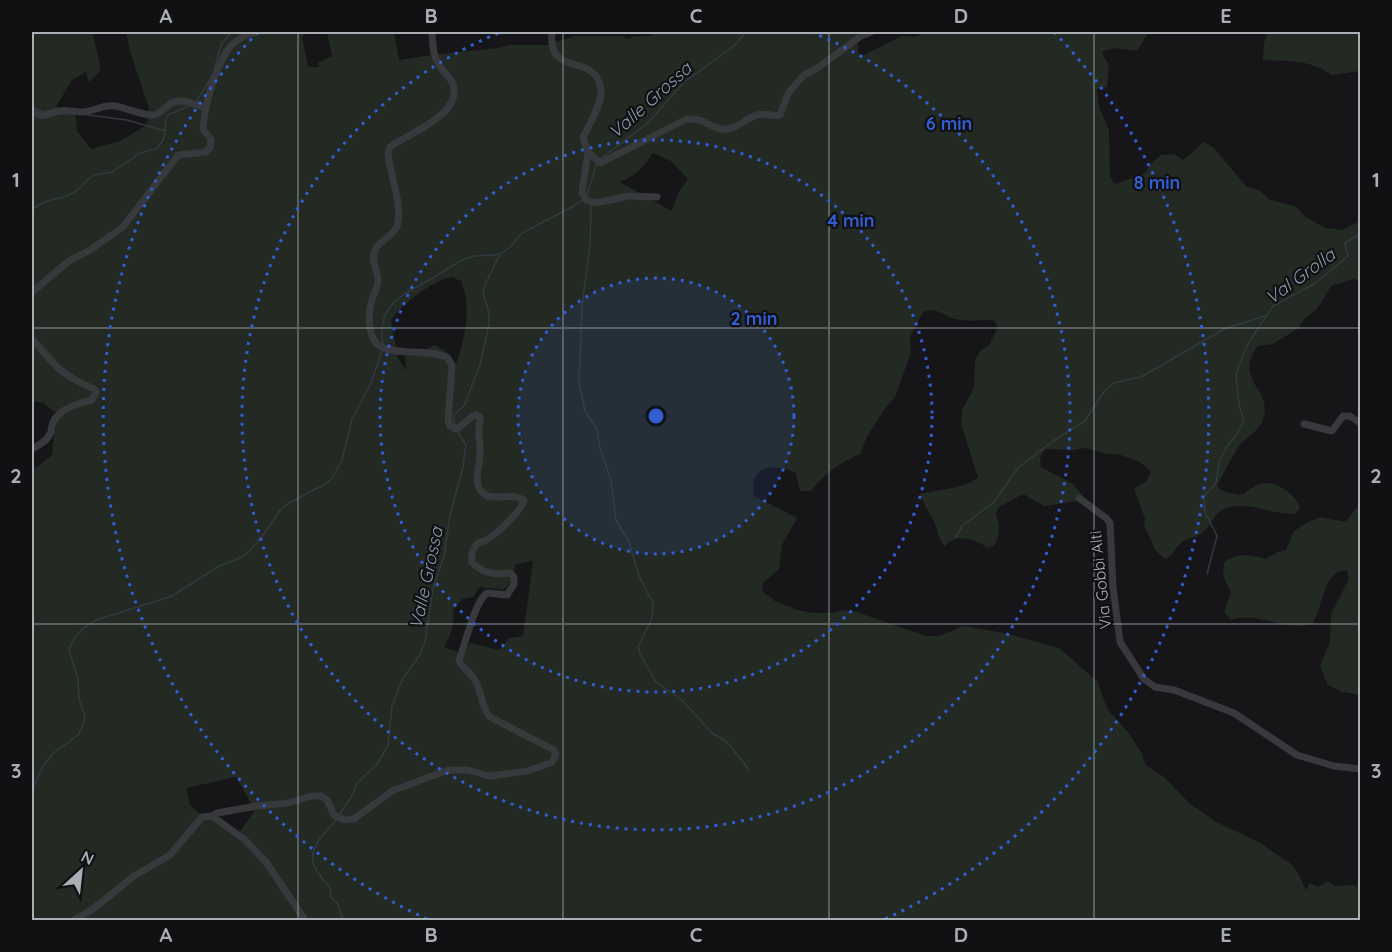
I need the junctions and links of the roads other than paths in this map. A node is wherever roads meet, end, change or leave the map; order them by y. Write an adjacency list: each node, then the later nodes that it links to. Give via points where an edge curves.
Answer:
1 (257, 32): 5 (street, via 230,47)
2 (432, 32): 16 (street, via 437,62 452,83 452,94 449,106 435,120 390,147 398,224 373,255 378,278 369,313 371,329 380,346 448,358 452,366 450,426 456,429 472,415 480,417 480,489 488,495 514,496 524,501 495,533 477,543 471,554 472,563 493,575 510,573 514,584 507,595 482,596 459,660 474,678 490,717 554,750 555,758 528,771 489,776 448,770 392,791 354,819 342,820 334,815 321,796)
3 (552, 32): 7 (street, via 553,54 588,69 602,91 583,138)
4 (871, 32): 7 (street, via 804,75 789,92 780,115 761,113 727,130 687,119 600,163)
5 (205, 108): 6 (street, via 181,101 172,102 153,115 115,106 85,112 59,111 42,117); 9 (street, via 203,129 211,140 206,152 178,155 123,227 69,261)
6 (32, 110)
7 (588, 152): 8 (street, via 582,192 586,200 595,203 629,196)
8 (657, 197)
9 (32, 292)
10 (32, 339): 13 (street, via 54,366 96,392 92,400 58,416 50,435)
11 (1360, 423): 12 (street, via 1343,416 1332,431)
12 (1304, 424)
13 (32, 449)
14 (1079, 498): 15 (street, Via Gobbi Alti, via 1110,524 1120,642 1144,680 1234,712 1297,755)
15 (1360, 769)
16 (212, 816): 17 (street, via 202,816 170,855 134,876); 18 (street, via 244,839 266,862)
17 (74, 921)
18 (305, 921)

